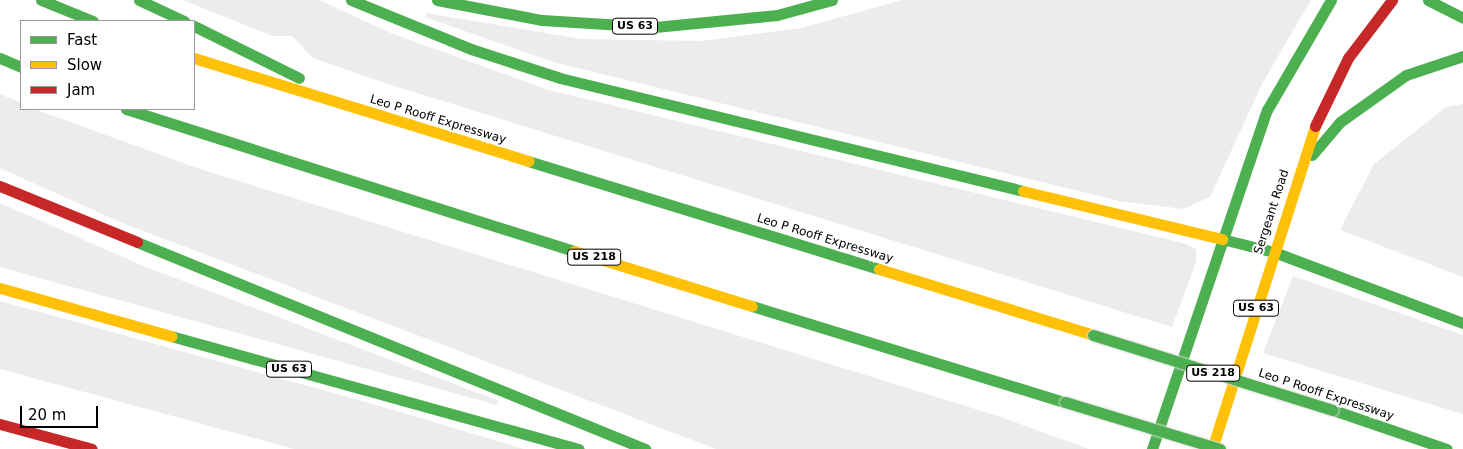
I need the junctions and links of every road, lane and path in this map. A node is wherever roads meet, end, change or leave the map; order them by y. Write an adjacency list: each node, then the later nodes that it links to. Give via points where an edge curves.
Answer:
1 (41, 0): 10 (main road)
2 (139, 0): 11 (main road)
3 (351, 0): 21 (main road, via 462,46 560,78)
4 (437, 0): 5 (main road, US 63, via 542,20 655,27 777,15)
5 (832, 0)
6 (1331, 0): 21 (main road, via 1267,110)
7 (1392, 0): 19 (main road, Sergeant Road / US 63, via 1336,81)
8 (1428, 0): 9 (main road)
9 (1463, 18)
10 (91, 20)
11 (182, 20)
12 (195, 27): 18 (main road)
13 (1463, 56): 19 (main road, via 1406,75 1372,96 1340,122)
14 (0, 58): 16 (main road)
15 (195, 58): 18 (main road, Leo P Rooff Expressway / US 218)
16 (20, 67)
17 (129, 110): 31 (main road, US 218, bridge, via 304,168)
18 (367, 113): 32 (main road, Leo P Rooff Expressway / US 218, bridge, via 1333,410)
19 (1301, 168): 22 (main road, Sergeant Road / US 63)
20 (0, 186): 28 (main road)
21 (1222, 239): 22 (main road); 29 (main road)
22 (1274, 252): 24 (main road); 30 (main road, Sergeant Road / US 63)
23 (0, 288): 27 (main road, US 63)
24 (1463, 323)
25 (0, 424): 26 (main road)
26 (92, 449)
27 (578, 449)
28 (645, 449)
29 (1152, 449)
30 (1212, 449)
31 (1220, 449)
32 (1446, 449)

